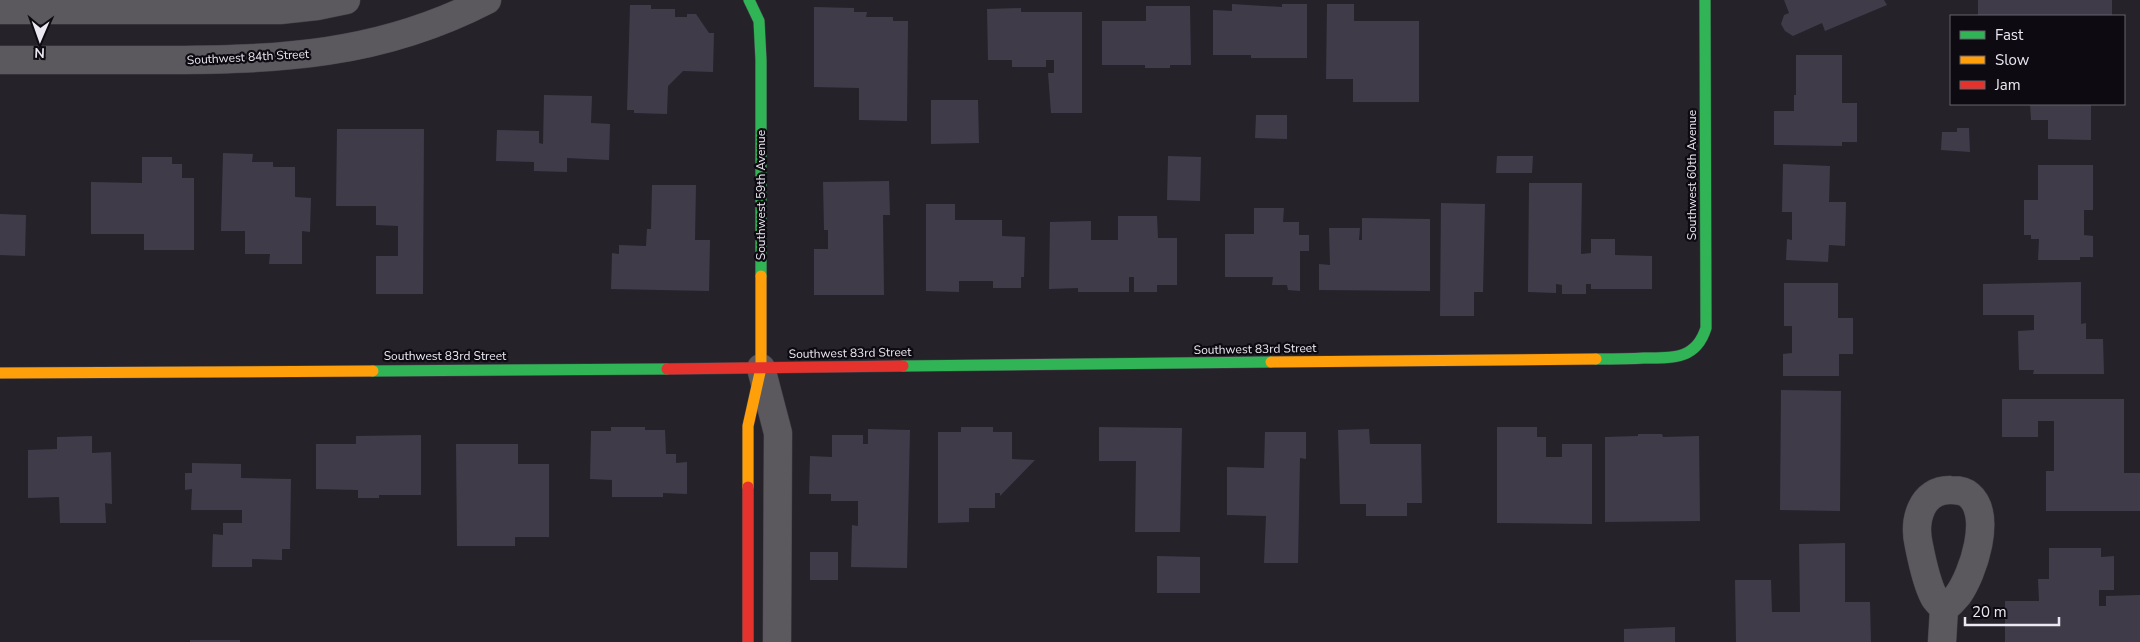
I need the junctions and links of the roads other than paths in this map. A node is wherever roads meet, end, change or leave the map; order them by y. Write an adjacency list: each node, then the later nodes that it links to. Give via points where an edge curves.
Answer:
1 (346, 0): 5 (street, via 280,10)
2 (487, 0): 6 (street, Southwest 84th Street, via 462,13 402,35 324,52 238,59)
3 (1705, 0): 7 (street, Southwest 60th Avenue, via 1707,321 1706,331)
4 (758, 7): 8 (street, Southwest 59th Avenue, via 762,83)
5 (0, 10)
6 (0, 60)
7 (1697, 348): 8 (street, Southwest 83rd Street, via 1685,355 1665,359)
8 (761, 368): 9 (street, Southwest 83rd Street); 11 (street, Southwest 59th Avenue, via 748,426); 12 (street, Southwest 59th Avenue, via 778,433)
9 (0, 373)
10 (1944, 609): 13 (street)
11 (748, 642)
12 (777, 642)
13 (1942, 642)

